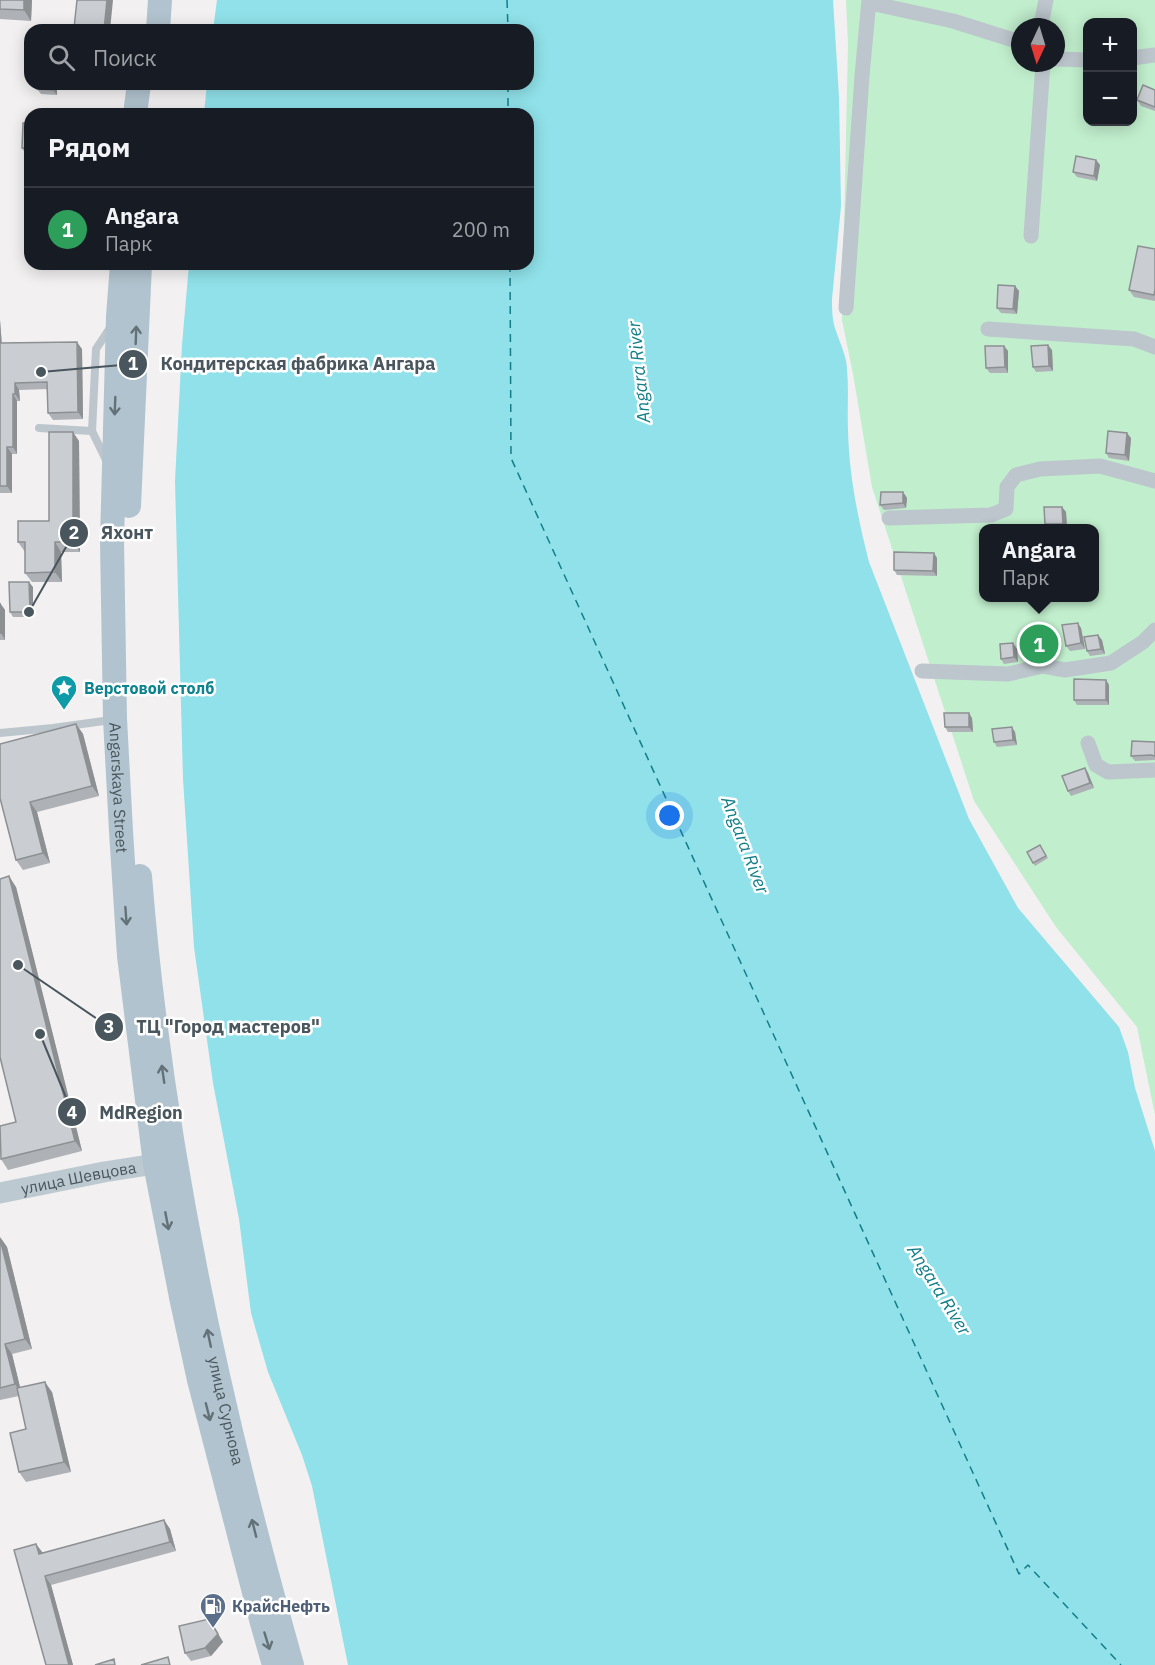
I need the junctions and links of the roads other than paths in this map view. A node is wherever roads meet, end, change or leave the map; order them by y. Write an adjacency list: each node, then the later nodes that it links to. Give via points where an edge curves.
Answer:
1 (146, 0): 6 (main road)
2 (160, 0): 7 (main road)
3 (1046, 0): 5 (street)
4 (870, 2): 8 (street); 21 (street)
5 (1042, 18)
6 (144, 24)
7 (158, 24)
8 (1011, 39)
9 (1155, 55): 10 (street)
10 (1137, 57)
11 (1065, 59): 12 (street)
12 (1083, 60)
13 (1042, 72): 18 (street)
14 (138, 90): 16 (main road)
15 (154, 90): 17 (main road)
16 (136, 108)
17 (152, 108)
18 (1031, 236)
19 (122, 270): 22 (main road, Angarskaya Street)
20 (140, 270): 36 (main road, one-way to 20, via 136,831 131,714 128,538)
21 (846, 308)
22 (118, 317): 26 (lane, via 96,349); 27 (main road, Angarskaya Street, one-way to 27)
23 (988, 329): 24 (street, via 1134,339)
24 (1155, 347)
25 (39, 428): 26 (lane)
26 (92, 431): 27 (lane)
27 (113, 476): 32 (main road, Angarskaya Street)
28 (1155, 481): 29 (street, via 1100,466 1040,469 1016,475 1007,488 1006,509 991,515)
29 (889, 518)
30 (1155, 630): 31 (street, via 1111,663 1065,670 1043,666 1008,674)
31 (922, 671)
32 (115, 719): 33 (lane); 36 (main road, Angarskaya Street, one-way to 36, via 129,956)
33 (0, 733)
34 (1088, 743): 35 (street, via 1096,765 1108,772)
35 (1155, 770)
36 (165, 1158): 37 (main road, улица Шевцова); 38 (main road, улица Сурнова, one-way to 38, via 182,1302); 39 (main road, улица Сурнова, one-way to 36, via 216,1371 188,1234)
37 (0, 1193)
38 (274, 1665)
39 (292, 1665)

